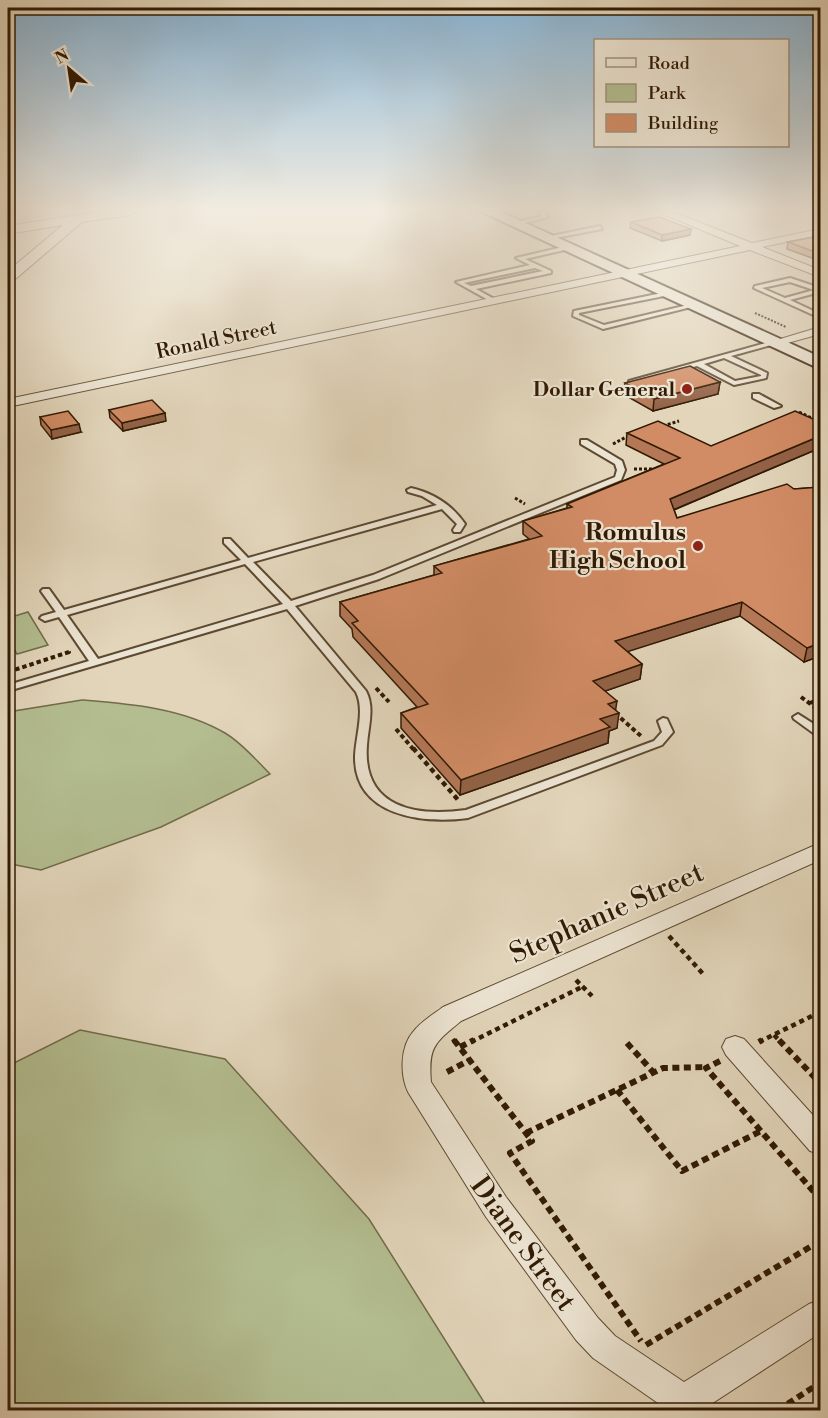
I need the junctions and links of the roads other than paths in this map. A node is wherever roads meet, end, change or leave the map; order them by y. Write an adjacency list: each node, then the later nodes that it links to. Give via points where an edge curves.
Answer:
1 (482, 277): 5 (lane, via 459,282)
2 (524, 277): 5 (lane)
3 (608, 277): 8 (street, Ronald Street)
4 (630, 277): 6 (main road)
5 (471, 288): 8 (lane)
6 (667, 294): 9 (main road); 9 (lane, via 590,308 576,312 576,316 603,327)
7 (785, 300): 7 (lane, via 757,287 790,280 820,290); 10 (lane)
8 (494, 301): 18 (street, Ronald Street)
9 (692, 306): 12 (main road)
10 (820, 316)
11 (820, 331): 12 (street)
12 (773, 343): 13 (lane); 15 (main road)
13 (725, 356): 14 (lane); 14 (lane, via 765,374 764,377 734,382)
14 (697, 363): 16 (lane)
15 (820, 364)
16 (632, 381)
17 (756, 396): 19 (lane)
18 (8, 403)
19 (777, 406)
20 (584, 442): 27 (lane, via 619,463 618,478 376,577)
21 (411, 490): 22 (lane, via 430,496)
22 (442, 506): 23 (lane, via 461,524); 25 (lane)
23 (457, 530)
24 (226, 541): 25 (lane)
25 (247, 562): 27 (lane); 28 (lane)
26 (46, 591): 28 (lane)
27 (289, 605): 30 (lane); 33 (lane, via 366,701 362,769 367,784 380,799 401,811 443,819 468,814 658,743 668,732)
28 (61, 614): 29 (lane); 30 (lane)
29 (45, 618)
30 (95, 662): 31 (lane)
31 (8, 688)
32 (798, 717): 34 (lane)
33 (663, 721)
34 (820, 733)
35 (820, 851): 36 (street, Stephanie Street, via 452,1014)
36 (435, 1035): 40 (street, Diane Street, via 416,1060 418,1084 496,1207 604,1347)
37 (735, 1047): 38 (street)
38 (820, 1142)
39 (820, 1315): 40 (street)
40 (685, 1406)

